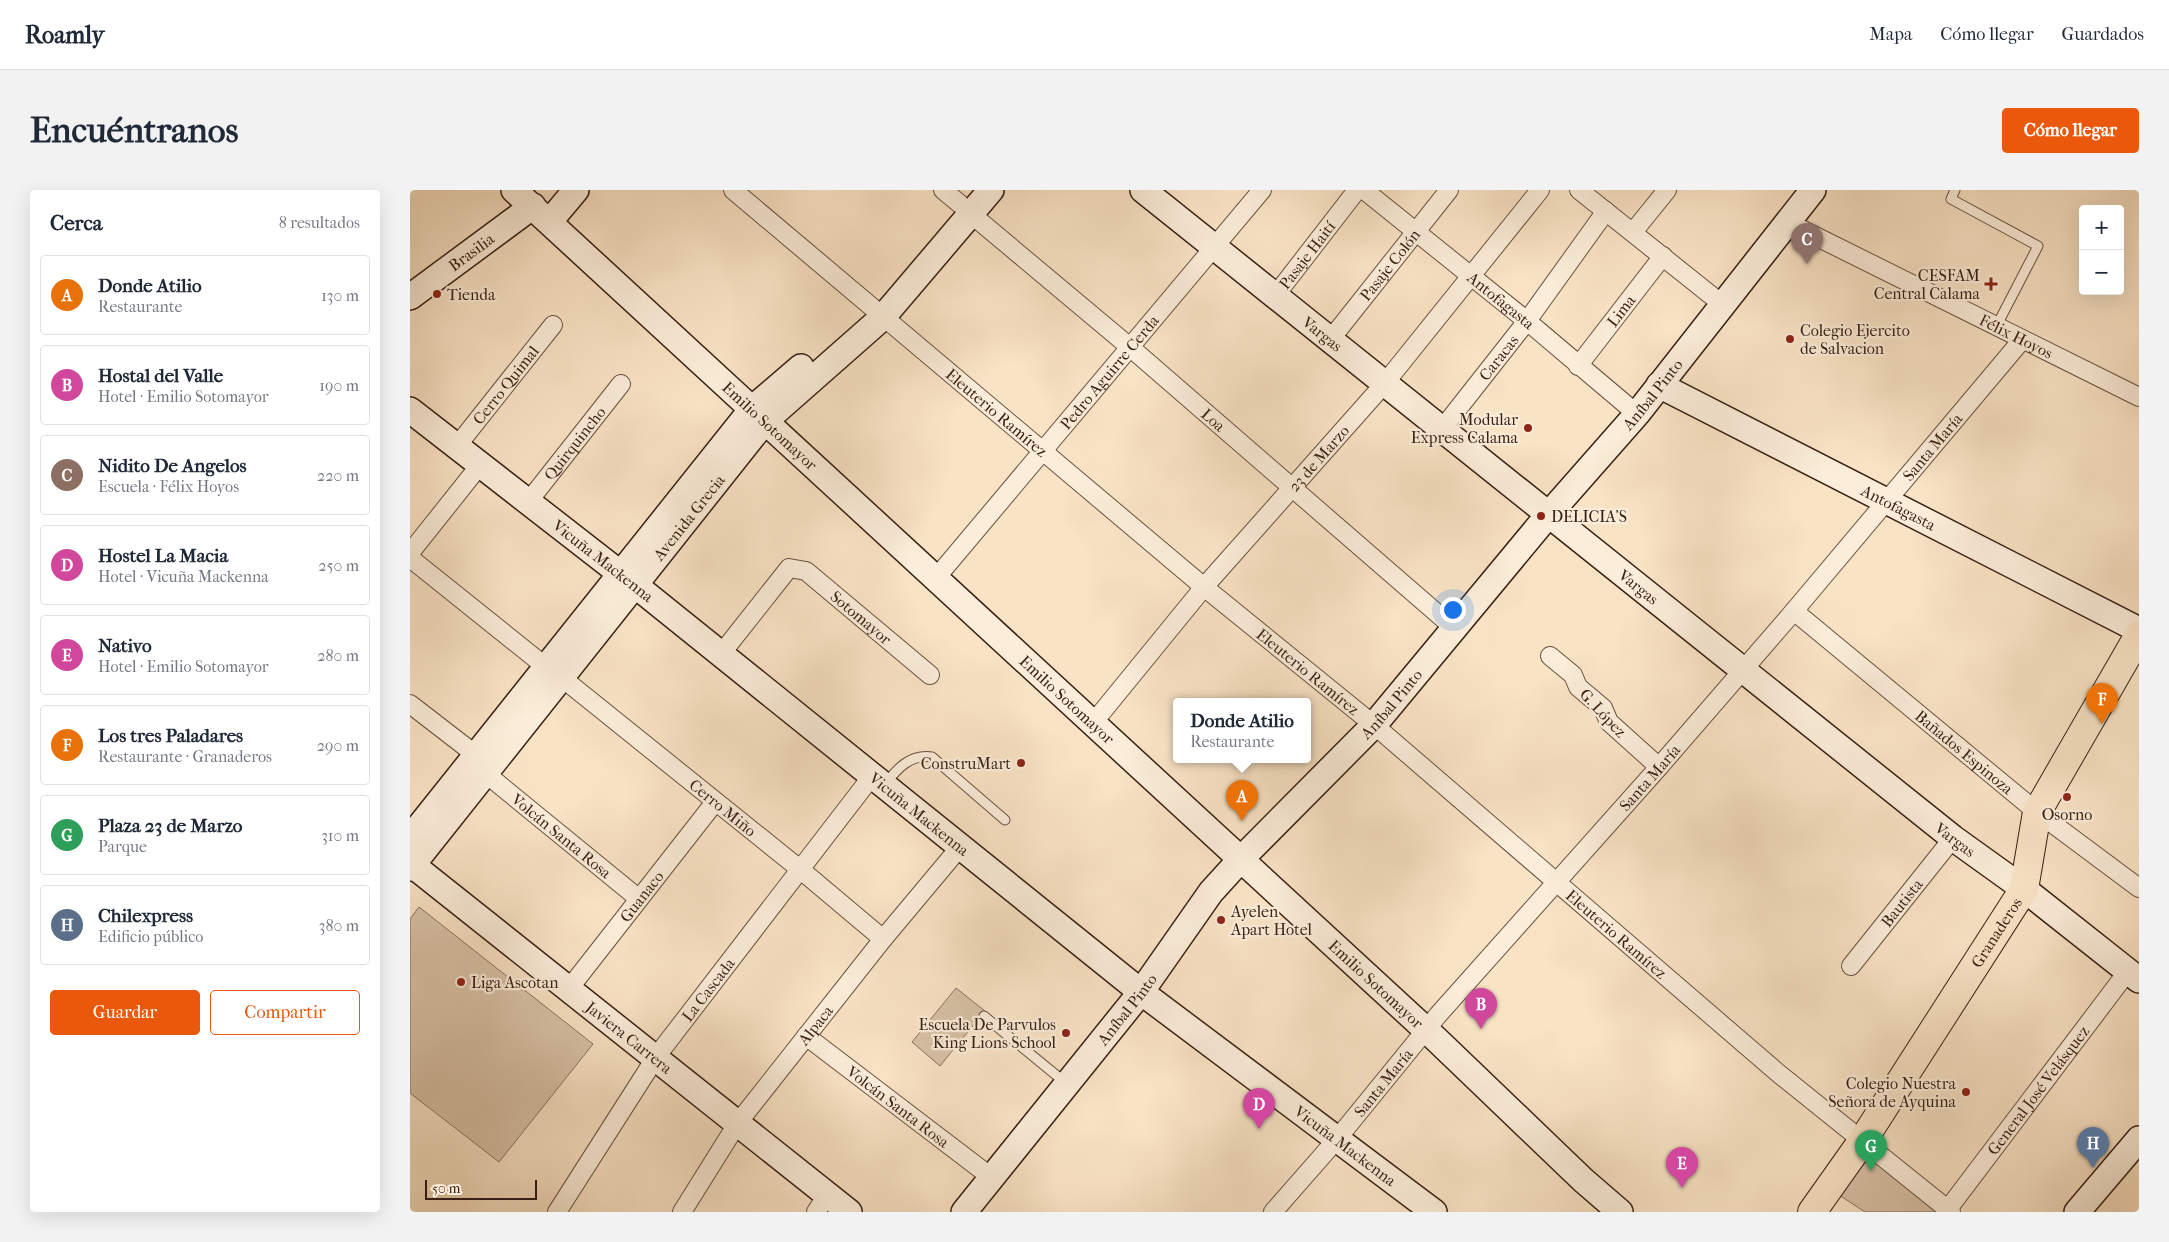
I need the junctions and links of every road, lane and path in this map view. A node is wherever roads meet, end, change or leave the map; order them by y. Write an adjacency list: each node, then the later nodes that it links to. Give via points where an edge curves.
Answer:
1 (514, 190): 17 (street, Emilio Sotomayor)
2 (576, 190): 17 (street, Brasilia)
3 (734, 190): 27 (street, Eleuterio Ramírez)
4 (991, 190): 15 (street, Avenida Grecia)
5 (1262, 190): 21 (street, Pedro Aguirre Cerda)
6 (1357, 190): 24 (street, Pasaje Haití)
7 (1364, 190): 19 (street, Antofagasta)
8 (1449, 190): 19 (street, Pasaje Colón)
9 (1540, 190): 23 (street, 23 de Marzo)
10 (1579, 190): 16 (street)
11 (1667, 190): 20 (street)
12 (1813, 190): 18 (street, Aníbal Pinto)
13 (1955, 190): 30 (lane, via 1951,199 2038,246)
14 (1157, 194): 21 (street, Vargas)
15 (961, 199): 27 (street, Avenida Grecia); 33 (street, Loa)
16 (1606, 211): 20 (street); 28 (street, Caracas)
17 (542, 214): 25 (street, Brasilia); 41 (street, Emilio Sotomayor)
18 (1787, 222): 26 (street, Aníbal Pinto); 30 (street, Félix Hoyos)
19 (1416, 232): 23 (street, Antofagasta); 31 (street, Pasaje Colón)
20 (1634, 232): 22 (street)
21 (1215, 248): 24 (street, Vargas); 33 (street, Pedro Aguirre Cerda)
22 (1663, 256): 26 (street); 34 (street, Lima)
23 (1470, 277): 28 (street, Antofagasta); 35 (street, 23 de Marzo)
24 (1275, 296): 31 (street, Vargas)
25 (410, 297)
26 (1722, 304): 37 (street, Aníbal Pinto)
27 (877, 312): 41 (street, Avenida Grecia); 44 (street, Eleuterio Ramírez)
28 (1527, 322): 34 (street, Antofagasta); 42 (street, Caracas)
29 (552, 325): 43 (street, Cerro Quimal)
30 (1996, 327): 32 (street, Félix Hoyos)
31 (1330, 340): 35 (street, Vargas)
32 (2022, 340): 38 (street, Félix Hoyos); 47 (street, Santa María)
33 (1131, 348): 44 (street, Pedro Aguirre Cerda); 46 (street, Loa)
34 (1578, 366): 40 (street, Antofagasta)
35 (1385, 383): 42 (street, Vargas); 46 (street, 23 de Marzo)
36 (621, 384): 48 (street, Quirquincho)
37 (1659, 385): 40 (street, Aníbal Pinto); 47 (street, Antofagasta)
38 (2139, 397)
39 (410, 410): 43 (street, Vicuña Mackenna)
40 (1636, 414): 49 (street, Aníbal Pinto)
41 (758, 415): 52 (street, Emilio Sotomayor); 53 (street, Avenida Grecia)
42 (1442, 429): 49 (street, Vargas)
43 (457, 446): 45 (street, Vicuña Mackenna)
44 (1044, 452): 52 (street, Pedro Aguirre Cerda); 54 (street, Eleuterio Ramírez)
45 (480, 465): 48 (street, Vicuña Mackenna); 50 (street)
46 (1291, 488): 54 (street, 23 de Marzo); 56 (street, Loa)
47 (1887, 500): 55 (street, Santa María); 57 (street, Antofagasta)
48 (528, 502): 53 (street, Vicuña Mackenna)
49 (1549, 514): 56 (street, Aníbal Pinto); 61 (street, Vargas)
50 (410, 553)
51 (410, 558): 62 (street, Cerro Miño)
52 (936, 578): 65 (street, Emilio Sotomayor)
53 (627, 580): 59 (street, Vicuña Mackenna); 62 (street, Avenida Grecia)
54 (1204, 587): 65 (street, 23 de Marzo); 66 (street, Eleuterio Ramírez)
55 (1794, 611): 61 (street, Santa María); 71 (street, Bañados Espinoza)
56 (1454, 628): 66 (street, Aníbal Pinto)
57 (2139, 630)
58 (2139, 635): 71 (main road, Granaderos)
59 (721, 654): 63 (street, Sotomayor, via 789,568 806,571); 69 (street, Vicuña Mackenna)
60 (1550, 656): 68 (street, G. López, via 1573,675 1578,687 1603,708 1609,722)
61 (1744, 670): 68 (street, Santa María); 74 (street, Vargas)
62 (554, 672): 67 (street, Avenida Grecia); 70 (street, Cerro Miño)
63 (930, 675)
64 (410, 704): 67 (street, Volcán Santa Rosa)
65 (1093, 723): 76 (street, Emilio Sotomayor)
66 (1374, 725): 76 (street, Aníbal Pinto); 79 (street, Eleuterio Ramírez)
67 (481, 764): 73 (street, Avenida Grecia); 77 (street, Avenida Grecia); 82 (street, Volcán Santa Rosa)
68 (1659, 767): 79 (street, Santa María)
69 (878, 781): 72 (lane, via 918,757 932,757); 75 (street, Vicuña Mackenna); 78 (street, La Cascada)
70 (714, 802): 78 (street, Cerro Miño); 82 (street, Guanaco)
71 (2037, 812): 80 (street, Bañados Espinoza); 81 (main road, Granaderos)
72 (1005, 820)
73 (410, 838)
74 (1953, 838): 81 (street, Vargas); 84 (street, Bautista)
75 (960, 847): 83 (street, Alpaca); 87 (street, Vicuña Mackenna)
76 (1240, 859): 87 (street, Aníbal Pinto, via 1211,892); 89 (street, Emilio Sotomayor)
77 (411, 865): 86 (street, Javiera Carrera)
78 (801, 870): 83 (street, Cerro Miño); 91 (street, La Cascada)
79 (1555, 884): 89 (street, Santa María); 96 (street, Eleuterio Ramírez, via 1778,1073)
80 (2139, 888)
81 (2024, 889): 85 (street, Vargas); 96 (main road, Granaderos)
82 (638, 898): 86 (street, Guanaco)
83 (883, 940): 90 (street, Alpaca)
84 (1851, 966)
85 (2134, 976): 99 (street, General José Velásquez)
86 (568, 990): 91 (street, Javiera Carrera)
87 (1141, 992): 92 (street, Aníbal Pinto); 95 (street, Vicuña Mackenna)
88 (984, 1016): 92 (lane)
89 (1426, 1030): 95 (street, Santa María); 106 (street, Emilio Sotomayor)
90 (806, 1036): 93 (street, Alpaca); 97 (street, Volcán Santa Rosa)
91 (656, 1057): 93 (street, Javiera Carrera); 100 (street, La Cascada)
92 (1066, 1084): 97 (street, Aníbal Pinto)
93 (737, 1124): 98 (street, Javiera Carrera); 101 (street, Alpaca)
94 (2139, 1139): 108 (street)
95 (1337, 1140): 104 (street, Santa María); 105 (street, Vicuña Mackenna)
96 (1863, 1140): 99 (street, Eleuterio Ramírez); 107 (main road, Granaderos)
97 (990, 1177): 103 (street, Aníbal Pinto)
98 (822, 1203): 102 (street, Javiera Carrera)
99 (1949, 1211)
100 (556, 1212)
101 (682, 1212)
102 (849, 1212)
103 (964, 1212)
104 (1274, 1212)
105 (1434, 1212)
106 (1620, 1212)
107 (1812, 1212)
108 (2077, 1212)

